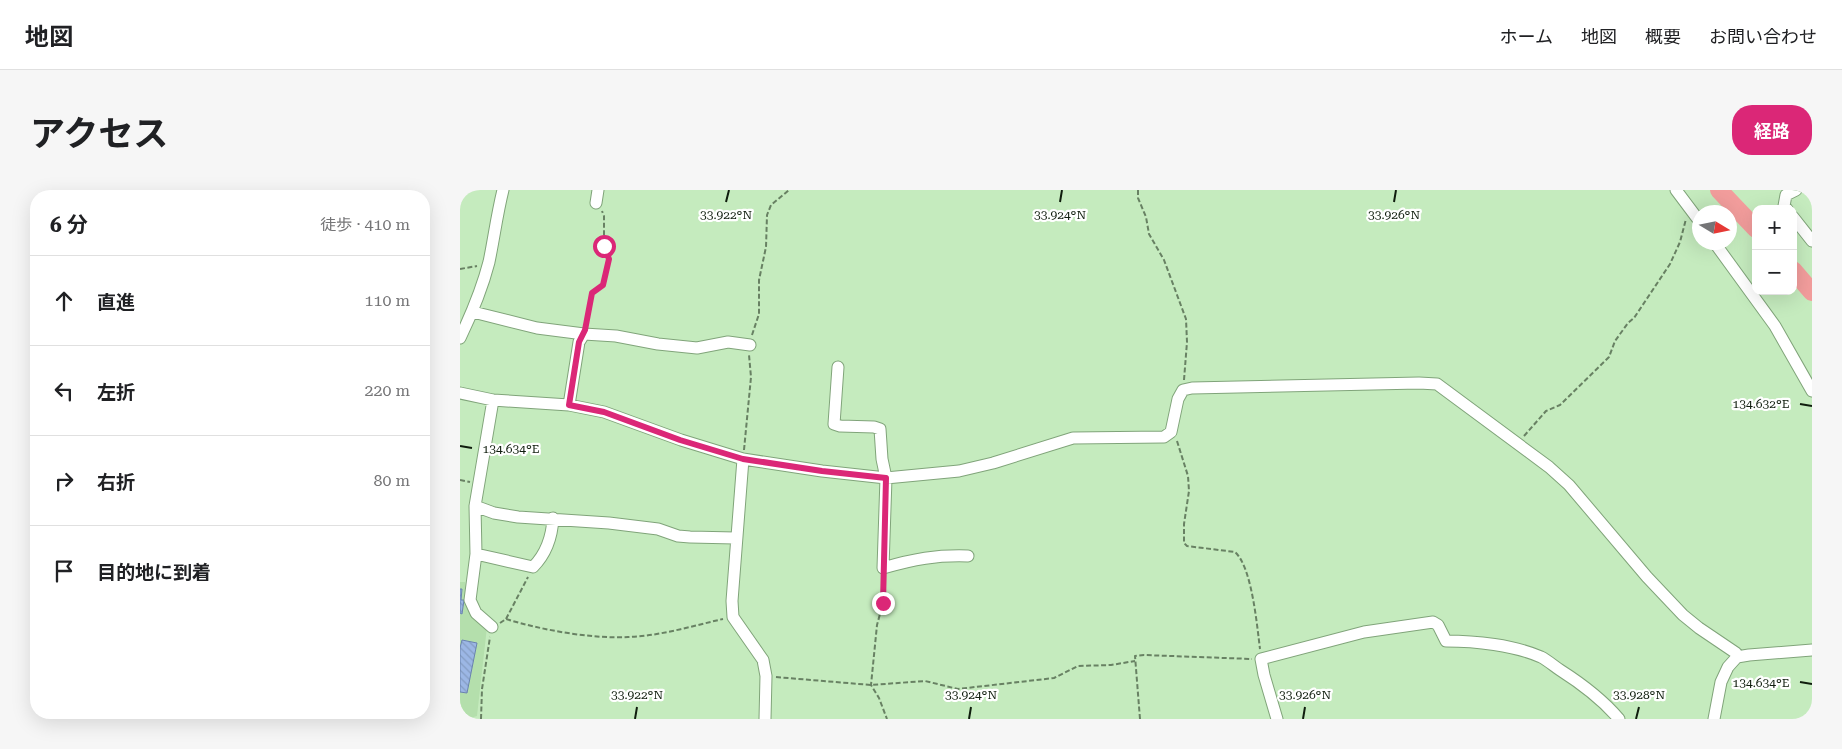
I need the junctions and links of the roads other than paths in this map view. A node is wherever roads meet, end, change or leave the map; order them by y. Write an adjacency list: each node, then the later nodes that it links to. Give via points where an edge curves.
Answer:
1 (504, 190): 11 (street, via 496,214 488,266)
2 (598, 190): 5 (street)
3 (1676, 190): 7 (street)
4 (1796, 190): 6 (street, via 1786,195)
5 (596, 203)
6 (1784, 205)
7 (1692, 211)
8 (1797, 222): 9 (street)
9 (1812, 241)
10 (1720, 250): 16 (street, via 1775,326)
11 (473, 312): 12 (street, via 537,328); 13 (street)
12 (584, 334): 14 (street, via 697,348 728,342); 19 (street, via 579,342)
13 (460, 338)
14 (750, 345)
15 (838, 367): 21 (street, via 834,424 880,429)
16 (1812, 391)
17 (460, 393): 18 (street)
18 (493, 400): 19 (street); 22 (street)
19 (569, 405): 20 (street, via 604,412)
20 (743, 459): 21 (street); 24 (street)
21 (886, 478): 26 (street, via 883,568 908,560); 31 (street, via 959,472 1073,438 1157,438 1169,435 1183,390 1437,384 1569,485 1683,615 1736,653)
22 (475, 506): 23 (street, via 518,517); 25 (street)
23 (553, 518): 24 (street, via 658,529 678,536); 25 (street, via 550,538 541,559 533,567)
24 (736, 538): 32 (street, via 733,617 763,660)
25 (476, 554): 28 (street)
26 (968, 556)
27 (460, 576): 28 (street)
28 (473, 578): 29 (street, via 470,600 476,613)
29 (492, 626)
30 (1812, 650): 31 (street)
31 (1737, 658): 35 (street, via 1721,682)
32 (765, 719)
33 (1277, 719): 34 (street, via 1261,659 1364,632 1433,622 1446,641 1484,644 1541,657 1602,701)
34 (1619, 719)
35 (1714, 719)

